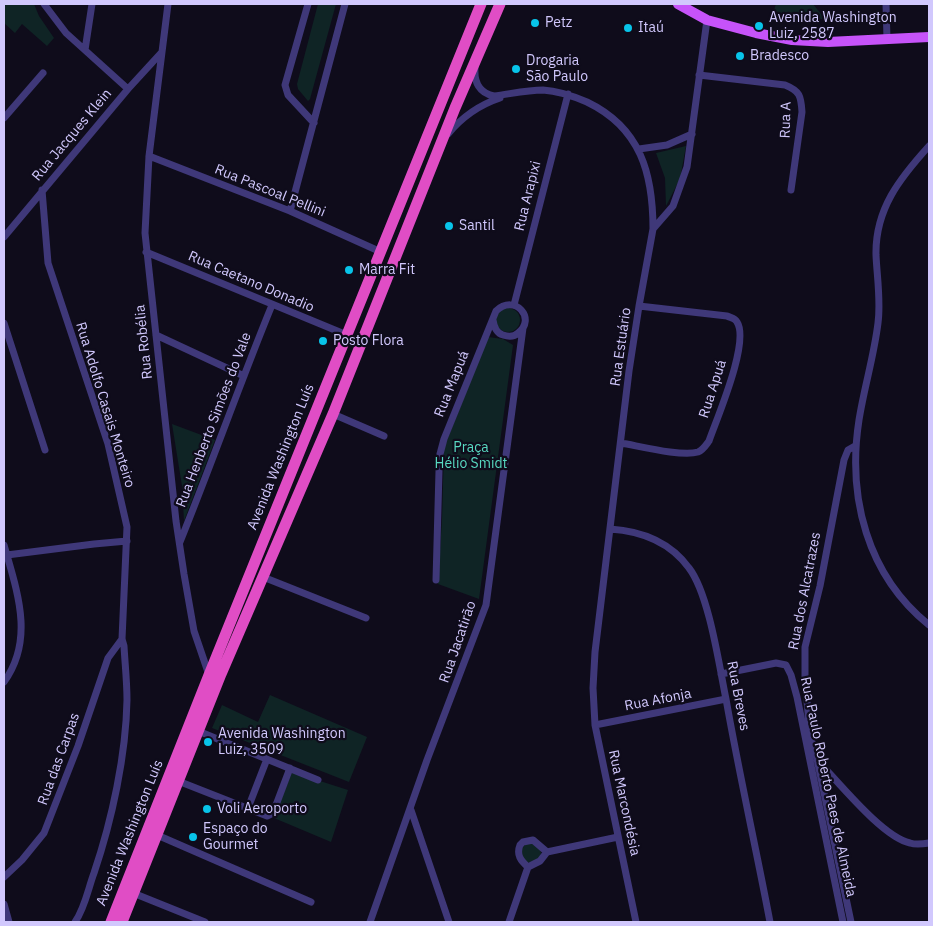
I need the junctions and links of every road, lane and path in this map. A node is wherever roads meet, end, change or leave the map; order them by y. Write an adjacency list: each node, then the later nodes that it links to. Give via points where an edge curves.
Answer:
1 (44, 4): 15 (street, via 66,33)
2 (92, 4): 15 (street)
3 (168, 4): 16 (street, Rua Robélia)
4 (308, 4): 24 (street, via 285,85 288,95)
5 (345, 4): 24 (street)
6 (481, 4): 36 (highway, Avenida Washington Luís)
7 (500, 4): 11 (highway, Avenida Washington Luís)
8 (510, 4): 11 (highway)
9 (678, 4): 12 (main road)
10 (886, 4): 14 (street)
11 (494, 20): 17 (highway, Avenida Washington Luís)
12 (707, 20): 14 (main road, via 799,41); 19 (street)
13 (929, 37): 14 (main road)
14 (887, 39)
15 (85, 50): 20 (street)
16 (162, 52): 20 (street, Rua Jacques Klein); 29 (street, Rua Robélia)
17 (475, 64): 21 (street, via 477,84 482,92 494,96); 26 (highway, Avenida Washington Luís)
18 (43, 73): 23 (street)
19 (699, 75): 25 (street); 31 (street, Rua A, via 785,85 797,91 802,100 802,112)
20 (128, 89): 30 (street, Rua Jacques Klein)
21 (512, 94): 22 (street, Rua Estuário, via 543,90); 26 (street, via 479,106)
22 (568, 94): 28 (street, Rua Estuário, via 613,118); 38 (street, Rua Arapixi)
23 (4, 118)
24 (314, 123): 32 (street)
25 (692, 134): 28 (street, via 667,145); 33 (street, via 681,187 673,206)
26 (441, 143): 46 (highway, Avenida Washington Luís)
27 (929, 146): 49 (street, Rua dos Alcatrazes, via 894,190 881,216 876,252 878,322)
28 (639, 149): 33 (street, Rua Estuário, via 652,194)
29 (149, 156): 32 (street, Rua Pascoal Pellini); 35 (street, Rua Robélia)
30 (42, 190): 34 (street, Rua Jacques Klein); 52 (street, Rua Adolfo Casais Monteiro, via 48,263 108,444 127,527)
31 (791, 190)
32 (290, 211): 36 (street, Rua Pascoal Pellini)
33 (653, 229): 39 (street, Rua Estuário)
34 (4, 236)
35 (146, 252): 37 (street, Rua Caetano Donadio); 43 (street, Rua Robélia)
36 (381, 252): 44 (highway, Avenida Washington Luís)
37 (272, 304): 44 (street, Rua Caetano Donadio); 45 (street, Rua Henberto Simões do Vale)
38 (514, 305): 40 (street, via 500,307); 42 (street, via 524,314)
39 (639, 306): 48 (street, Rua Estuário); 48 (street, Rua Apuá, via 733,318 740,335 731,384 705,447 698,452 682,452)
40 (493, 320): 42 (street, via 496,330 505,336 516,335); 57 (street, Rua Mapuá, via 440,454)
41 (4, 323): 50 (street)
42 (523, 328): 76 (street, Rua Jacatirão, via 486,605)
43 (156, 335): 45 (street); 53 (street, Rua Robélia)
44 (347, 335): 62 (highway, Avenida Washington Luís)
45 (244, 376): 53 (street, Rua Henberto Simões do Vale)
46 (333, 414): 47 (street); 56 (highway, Avenida Washington Luís)
47 (384, 436)
48 (621, 443): 51 (street, Rua Estuário)
49 (855, 446): 59 (street, Rua dos Alcatrazes, via 859,509 872,550 908,607); 71 (street, Rua dos Alcatrazes, via 848,450 844,460 805,647 810,735)
50 (45, 450)
51 (610, 529): 61 (street, Rua Breves, via 642,533 656,539 670,548 690,569 705,603); 64 (street, Rua Estuário, via 595,652)
52 (127, 541): 55 (street); 60 (street, Rua Adolfo Casais Monteiro)
53 (179, 543): 62 (street, Rua Robélia, via 194,631)
54 (4, 545): 55 (street)
55 (7, 554): 63 (street, via 22,623 16,661)
56 (263, 577): 58 (street); 67 (highway, Avenida Washington Luís)
57 (436, 580)
58 (366, 618)
59 (929, 625)
60 (122, 639): 82 (street, Rua das Carpas, via 108,658 44,833); 88 (street, Rua Adolfo Casais Monteiro, via 127,699 122,755 103,845 83,907)
61 (721, 674): 65 (street, Rua Breves); 96 (street, Rua Paulo Roberto Paes de Almeida, via 776,663 789,669)
62 (209, 676): 89 (highway, Avenida Washington Luís)
63 (4, 682)
64 (596, 687): 66 (street, Rua Marcondésia)
65 (726, 699): 66 (street, Rua Afonja); 95 (street, Rua Breves)
66 (595, 725): 69 (street, Rua Marcondésia)
67 (198, 731): 70 (street); 74 (highway, Avenida Washington Luís)
68 (609, 749): 69 (street)
69 (600, 750): 78 (street, Rua Marcondésia)
70 (267, 759): 72 (street); 75 (street)
71 (817, 759): 79 (street, via 866,813 887,831 909,843); 97 (street, Rua dos Alcatrazes)
72 (290, 768): 73 (street); 75 (street, via 271,816)
73 (318, 780)
74 (178, 781): 75 (street); 77 (highway, Avenida Washington Luís)
75 (248, 808)
76 (410, 810): 92 (street, Rua Jacatirão); 93 (street)
77 (157, 835): 83 (highway, Avenida Washington Luís); 84 (street)
78 (618, 836): 80 (street); 94 (street, Rua Marcondésia)
79 (929, 844)
80 (547, 852): 81 (street, via 540,861); 81 (street, via 533,840 523,842 518,854)
81 (528, 867): 86 (street)
82 (4, 877)
83 (132, 893): 90 (highway, Avenida Washington Luís); 91 (street)
84 (311, 902)
85 (4, 904): 87 (street)
86 (512, 921)
87 (9, 922)
88 (74, 922)
89 (111, 922)
90 (122, 922)
91 (205, 922)
92 (370, 922)
93 (449, 922)
94 (636, 922)
95 (770, 922)
96 (843, 922)
97 (851, 922)

